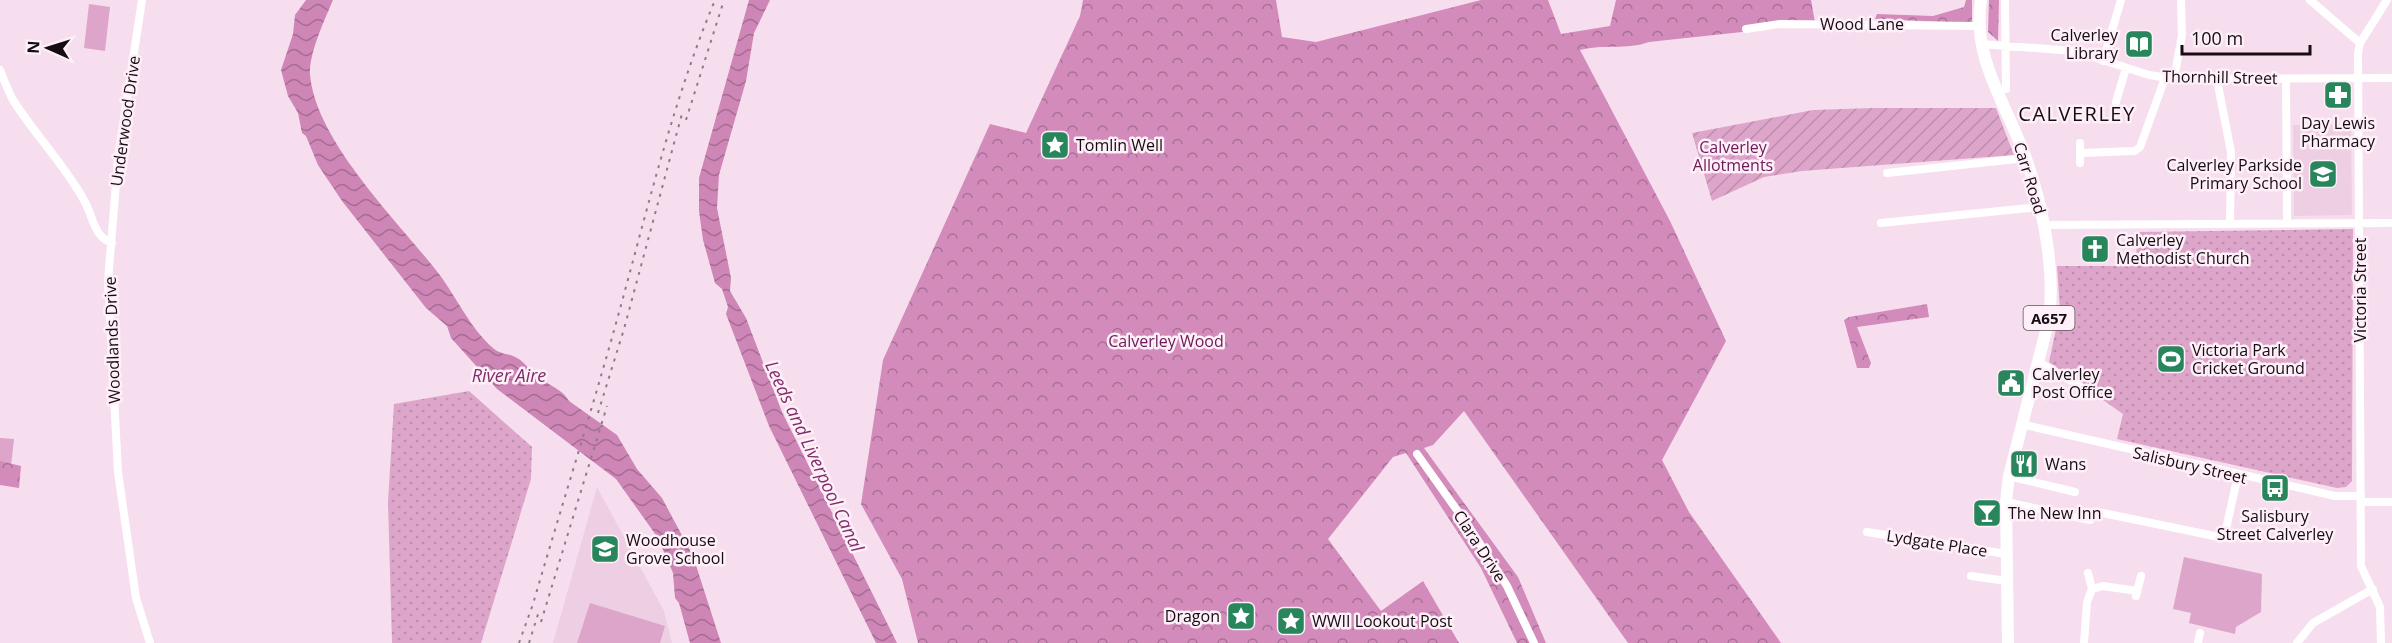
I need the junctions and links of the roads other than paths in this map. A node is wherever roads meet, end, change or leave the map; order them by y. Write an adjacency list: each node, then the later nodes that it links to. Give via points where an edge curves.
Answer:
1 (142, 0): 35 (street, Underwood Drive, via 118,158)
2 (1981, 0): 8 (main road, Carr Road / A657)
3 (2005, 0): 12 (street)
4 (2121, 0): 13 (street)
5 (2181, 0): 16 (street, via 2182,35)
6 (2310, 0): 10 (street)
7 (2387, 0): 10 (street)
8 (1979, 26): 9 (street, Wood Lane, via 1780,24); 11 (main road, Carr Road / A657)
9 (1746, 29)
10 (2360, 43): 17 (street, Victoria Street)
11 (1981, 44): 12 (street, Thornhill Street); 25 (main road, Carr Road / A657, via 1986,67)
12 (2003, 45): 13 (street, Thornhill Street, via 2075,51); 21 (street)
13 (2103, 61): 14 (street, Thornhill Street)
14 (2126, 68): 16 (street, Thornhill Street); 22 (street)
15 (0, 70): 35 (street, via 12,99 66,170 98,233)
16 (2169, 78): 20 (street, Thornhill Street); 24 (street, via 2140,147 2135,151)
17 (2359, 78): 18 (street, Thornhill Street); 19 (street, Thornhill Street); 31 (street, Victoria Street)
18 (2392, 78)
19 (2286, 79): 20 (street, Thornhill Street); 30 (street)
20 (2217, 80): 33 (street, via 2231,152)
21 (2006, 89)
22 (2116, 102)
23 (2080, 143): 24 (street)
24 (2080, 153): 26 (street)
25 (2026, 158): 27 (street); 28 (main road, Carr Road / A657)
26 (2080, 163)
27 (1887, 172)
28 (2040, 207): 29 (street); 34 (main road, Carr Road / A657)
29 (1881, 223)
30 (2287, 223): 31 (street); 33 (street)
31 (2359, 223): 32 (street); 43 (street, Victoria Street)
32 (2392, 223)
33 (2230, 224): 34 (street)
34 (2043, 225): 36 (main road, Carr Road / A657, via 2052,297)
35 (111, 243): 57 (street, Woodlands Drive, via 108,282 118,472 136,598)
36 (2038, 362): 37 (street); 38 (main road, Carr Road / A657)
37 (2080, 386)
38 (2020, 424): 40 (street, Salisbury Street); 41 (main road, Carr Road / A657)
39 (1417, 454): 58 (street, Clara Drive, via 1507,586)
40 (2238, 475): 43 (street, Salisbury Street); 46 (street, via 2224,538)
41 (2009, 476): 42 (street); 44 (main road, Carr Road / A657)
42 (2075, 492)
43 (2361, 499): 45 (street, Salisbury Street); 55 (street, Victoria Street, via 2361,566)
44 (2006, 502): 47 (street); 49 (main road, Carr Road / A657)
45 (2392, 502)
46 (2098, 512)
47 (2090, 520)
48 (1867, 532): 49 (street, Lydgate Place)
49 (2006, 554): 53 (main road, Carr Road / A657)
50 (2088, 573): 54 (street)
51 (1971, 576): 53 (street)
52 (2141, 576): 54 (street, via 2136,594 2103,586)
53 (2007, 581): 59 (main road, Carr Road / A657)
54 (2092, 589): 60 (street, via 2087,602)
55 (2373, 589): 62 (street, via 2313,623); 63 (street, Victoria Street, via 2380,607)
56 (2200, 633): 61 (street)
57 (150, 643)
58 (1533, 643)
59 (2008, 643)
60 (2084, 643)
61 (2198, 643)
62 (2297, 643)
63 (2380, 643)

